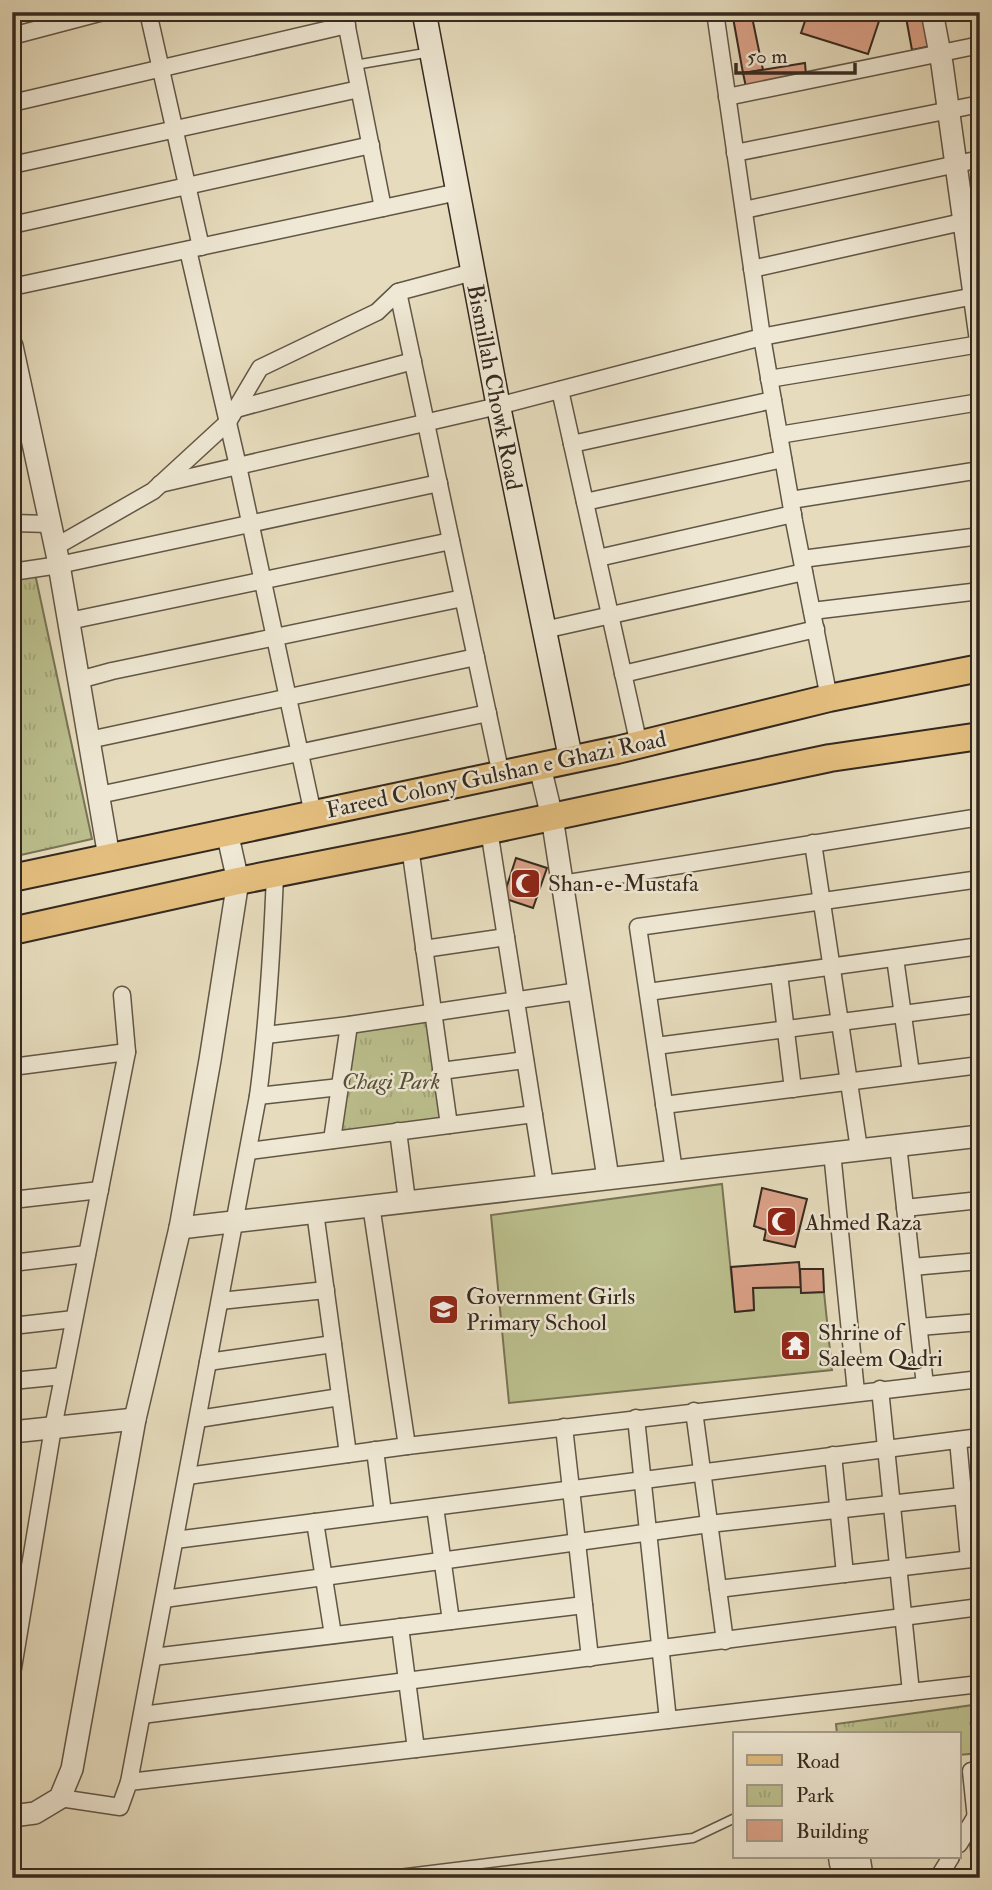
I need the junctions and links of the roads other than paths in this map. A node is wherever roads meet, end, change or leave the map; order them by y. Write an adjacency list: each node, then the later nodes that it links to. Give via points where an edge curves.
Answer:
1 (103, 12): 7 (street)
2 (148, 12): 12 (street)
3 (424, 12): 9 (main road, Bismillah Chowk Road)
4 (715, 12): 14 (street)
5 (932, 12): 10 (street)
6 (345, 19): 11 (street); 12 (street)
7 (12, 36)
8 (980, 45): 10 (street)
9 (431, 52): 11 (lane); 25 (main road, Bismillah Chowk Road)
10 (940, 52): 14 (street); 17 (street)
11 (355, 65): 13 (street)
12 (161, 68): 15 (street); 18 (street)
13 (359, 89): 18 (street); 19 (street)
14 (727, 97): 20 (street)
15 (12, 103)
16 (980, 104): 17 (street)
17 (948, 109): 20 (street); 22 (street)
18 (175, 130): 23 (street); 24 (street)
19 (371, 145): 24 (street); 26 (street)
20 (735, 153): 27 (street)
21 (980, 159): 22 (street)
22 (956, 163): 27 (street); 28 (street)
23 (12, 165)
24 (187, 186): 29 (street); 30 (street)
25 (458, 192): 26 (street); 32 (main road, Bismillah Chowk Road)
26 (383, 208): 30 (street)
27 (744, 210): 31 (street)
28 (972, 219): 31 (street); 35 (street)
29 (12, 225)
30 (195, 248): 33 (street); 46 (street)
31 (752, 269): 36 (street)
32 (473, 272): 34 (street); 45 (main road, Bismillah Chowk Road)
33 (12, 287)
34 (398, 292): 40 (street); 46 (street, via 377,312 260,368)
35 (977, 296): 36 (street); 37 (street)
36 (762, 337): 41 (street); 42 (street)
37 (980, 337)
38 (980, 344): 41 (street)
39 (12, 346): 47 (street)
40 (413, 360): 46 (street); 48 (street)
41 (769, 379): 43 (street)
42 (560, 390): 45 (street); 50 (street)
43 (773, 400): 49 (street); 50 (street)
44 (980, 402): 49 (street)
45 (498, 406): 48 (street); 74 (main road, Bismillah Chowk Road)
46 (232, 415): 52 (street); 55 (street)
47 (20, 420): 59 (street)
48 (426, 423): 52 (street); 54 (street)
49 (779, 435): 51 (street)
50 (572, 444): 56 (street)
51 (783, 458): 56 (street); 57 (street)
52 (238, 466): 55 (street); 60 (street)
53 (980, 470): 57 (street)
54 (439, 483): 60 (street); 62 (street)
55 (160, 484): 63 (street)
56 (585, 502): 64 (street)
57 (792, 507): 64 (street); 65 (street)
58 (12, 523): 59 (street)
59 (50, 524): 63 (street)
60 (250, 524): 63 (street); 67 (street)
61 (980, 536): 65 (street)
62 (451, 541): 67 (street); 69 (street)
63 (57, 556): 66 (street); 72 (street)
64 (598, 558): 71 (street)
65 (803, 566): 70 (street); 71 (street)
66 (12, 572)
67 (263, 580): 72 (street); 75 (street)
68 (980, 591): 70 (street)
69 (463, 598): 75 (street); 76 (street)
70 (812, 611): 73 (street)
71 (610, 616): 74 (street); 78 (street)
72 (69, 621): 79 (street)
73 (816, 629): 78 (street); 81 (street)
74 (544, 630): 87 (main road, Bismillah Chowk Road)
75 (275, 637): 79 (street); 80 (street)
76 (476, 657): 80 (street); 82 (street)
77 (980, 668): 81 (main road, Fareed Colony Gulshan e Ghazi Road)
78 (623, 674): 85 (street)
79 (79, 680): 84 (street)
80 (288, 697): 84 (street); 86 (street)
81 (830, 698): 85 (main road, Fareed Colony Gulshan e Ghazi Road)
82 (488, 713): 86 (street); 89 (street)
83 (980, 736): 92 (main road, via 830,758)
84 (89, 740): 90 (street)
85 (639, 745): 87 (main road, Fareed Colony Gulshan e Ghazi Road)
86 (300, 753): 90 (street); 91 (street)
87 (571, 760): 88 (main road, Fareed Colony Gulshan e Ghazi Road)
88 (540, 766): 89 (main road, Fareed Colony Gulshan e Ghazi Road); 92 (street)
89 (501, 775): 91 (main road, Fareed Colony Gulshan e Ghazi Road)
90 (99, 795): 98 (street)
91 (313, 814): 95 (main road, Fareed Colony Gulshan e Ghazi Road)
92 (552, 817): 94 (main road); 103 (street)
93 (980, 817): 96 (street)
94 (489, 830): 97 (main road); 106 (street)
95 (228, 832): 98 (main road, Fareed Colony Gulshan e Ghazi Road); 102 (street)
96 (813, 844): 103 (street); 104 (street)
97 (410, 847): 99 (main road); 108 (street)
98 (109, 857): 100 (main road, Fareed Colony Gulshan e Ghazi Road)
99 (275, 875): 102 (main road); 122 (street)
100 (12, 878)
101 (980, 879): 104 (street)
102 (238, 881): 105 (main road); 155 (street)
103 (562, 884): 112 (street)
104 (822, 901): 110 (street); 113 (street, via 638,927)
105 (12, 931)
106 (506, 937): 108 (street); 115 (street)
107 (980, 946): 109 (street)
108 (424, 949): 117 (street)
109 (895, 958): 110 (street); 118 (street)
110 (832, 966): 111 (street); 119 (street)
111 (779, 974): 113 (street); 121 (street)
112 (579, 991): 115 (street); 145 (street)
113 (648, 992): 123 (street)
114 (122, 995): 124 (street)
115 (516, 1001): 117 (street); 125 (street)
116 (980, 1004): 118 (street)
117 (433, 1013): 120 (street); 128 (street)
118 (903, 1014): 119 (street); 129 (street)
119 (840, 1022): 121 (street); 130 (street)
120 (349, 1026): 122 (street); 131 (street)
121 (786, 1029): 123 (street); 132 (street)
122 (266, 1035): 133 (street)
123 (656, 1046): 134 (street)
124 (127, 1052): 127 (street); 147 (street)
125 (525, 1060): 128 (street); 135 (street)
126 (980, 1065): 129 (street)
127 (12, 1067)
128 (441, 1070): 136 (street)
129 (911, 1073): 130 (street)
130 (849, 1081): 132 (street); 141 (street)
131 (340, 1087): 133 (street); 139 (street)
132 (793, 1088): 134 (street)
133 (258, 1096): 142 (street)
134 (664, 1105): 144 (street)
135 (534, 1114): 136 (street); 146 (street)
136 (449, 1125): 137 (street)
137 (398, 1131): 139 (street); 150 (street)
138 (980, 1136): 140 (street)
139 (332, 1140): 142 (street)
140 (898, 1145): 141 (street); 152 (street)
141 (859, 1149): 143 (street)
142 (249, 1151): 154 (street)
143 (832, 1152): 144 (street); 173 (street)
144 (674, 1171): 145 (street)
145 (608, 1178): 146 (street)
146 (545, 1185): 150 (street)
147 (100, 1190): 148 (street); 156 (street)
148 (12, 1200)
149 (980, 1200): 152 (street)
150 (407, 1201): 151 (street)
151 (371, 1205): 153 (street); 184 (street)
152 (905, 1208): 159 (street)
153 (315, 1212): 154 (street); 160 (street)
154 (235, 1221): 155 (street); 161 (street)
155 (180, 1228): 177 (street)
156 (87, 1254): 158 (street); 162 (street)
157 (980, 1261): 159 (street)
158 (12, 1263)
159 (912, 1267): 165 (street)
160 (326, 1290): 161 (street); 166 (street)
161 (220, 1301): 167 (street)
162 (74, 1319): 164 (street); 168 (street)
163 (980, 1322): 165 (street)
164 (12, 1326)
165 (919, 1327): 171 (street)
166 (333, 1343): 167 (street); 174 (street)
167 (208, 1362): 178 (street)
168 (63, 1376): 170 (street); 180 (street)
169 (980, 1379): 171 (street)
170 (12, 1381)
171 (925, 1385): 172 (street)
172 (880, 1389): 173 (street); 185 (street)
173 (856, 1392): 175 (street)
174 (340, 1397): 178 (street); 187 (street)
175 (694, 1411): 176 (street); 189 (street)
176 (636, 1418): 179 (street); 191 (street)
177 (135, 1419): 180 (street); 229 (street, via 72,1769)
178 (198, 1419): 190 (street)
179 (564, 1427): 184 (street); 192 (street)
180 (53, 1428): 181 (street); 220 (street)
181 (12, 1432)
182 (980, 1437): 183 (street)
183 (958, 1440): 185 (street); 193 (street)
184 (407, 1446): 186 (street)
185 (887, 1448): 188 (street); 194 (street)
186 (375, 1450): 187 (street); 197 (street)
187 (348, 1454): 190 (street)
188 (833, 1455): 189 (street); 196 (street)
189 (702, 1472): 191 (street); 199 (street)
190 (187, 1476): 201 (street)
191 (643, 1480): 192 (street); 200 (street)
192 (570, 1489): 195 (street); 202 (street)
193 (972, 1495): 194 (street); 203 (street)
194 (892, 1504): 196 (street); 205 (street)
195 (435, 1507): 197 (street); 204 (street)
196 (839, 1510): 199 (street); 206 (street)
197 (383, 1513): 198 (street)
198 (316, 1522): 201 (street); 207 (street)
199 (709, 1524): 200 (street); 208 (street)
200 (648, 1532): 202 (street); 217 (street)
201 (175, 1540): 209 (street)
202 (576, 1542): 204 (street); 210 (street)
203 (975, 1558): 205 (street)
204 (443, 1561): 207 (street); 213 (street)
205 (898, 1567): 206 (street); 212 (street)
206 (845, 1574): 208 (street)
207 (324, 1577): 209 (street); 215 (street)
208 (718, 1589): 216 (street)
209 (164, 1599): 218 (street)
210 (584, 1605): 213 (street); 219 (street)
211 (980, 1607): 212 (street)
212 (903, 1617): 216 (street); 223 (street)
213 (451, 1621): 214 (street)
214 (400, 1627): 215 (street); 221 (street)
215 (333, 1635): 218 (street)
216 (725, 1641): 217 (street)
217 (660, 1649): 219 (street); 225 (street)
218 (153, 1657): 224 (street)
219 (590, 1658): 221 (street)
220 (12, 1674)
221 (407, 1682): 224 (street); 226 (street)
222 (980, 1684): 223 (street)
223 (911, 1692): 225 (street)
224 (142, 1716): 228 (street)
225 (668, 1720): 226 (street)
226 (416, 1749): 228 (street)
227 (970, 1771): 232 (street)
228 (129, 1782): 229 (street, via 120,1807)
229 (60, 1798): 230 (street, via 35,1813)
230 (12, 1816)
231 (733, 1819): 238 (lane, via 693,1838)
232 (978, 1827): 233 (street); 234 (street)
233 (960, 1843)
234 (980, 1857)
235 (837, 1858): 236 (street, via 838,1864)
236 (863, 1858): 239 (street)
237 (950, 1858): 240 (street)
238 (366, 1878)
239 (864, 1878)
240 (938, 1878)

